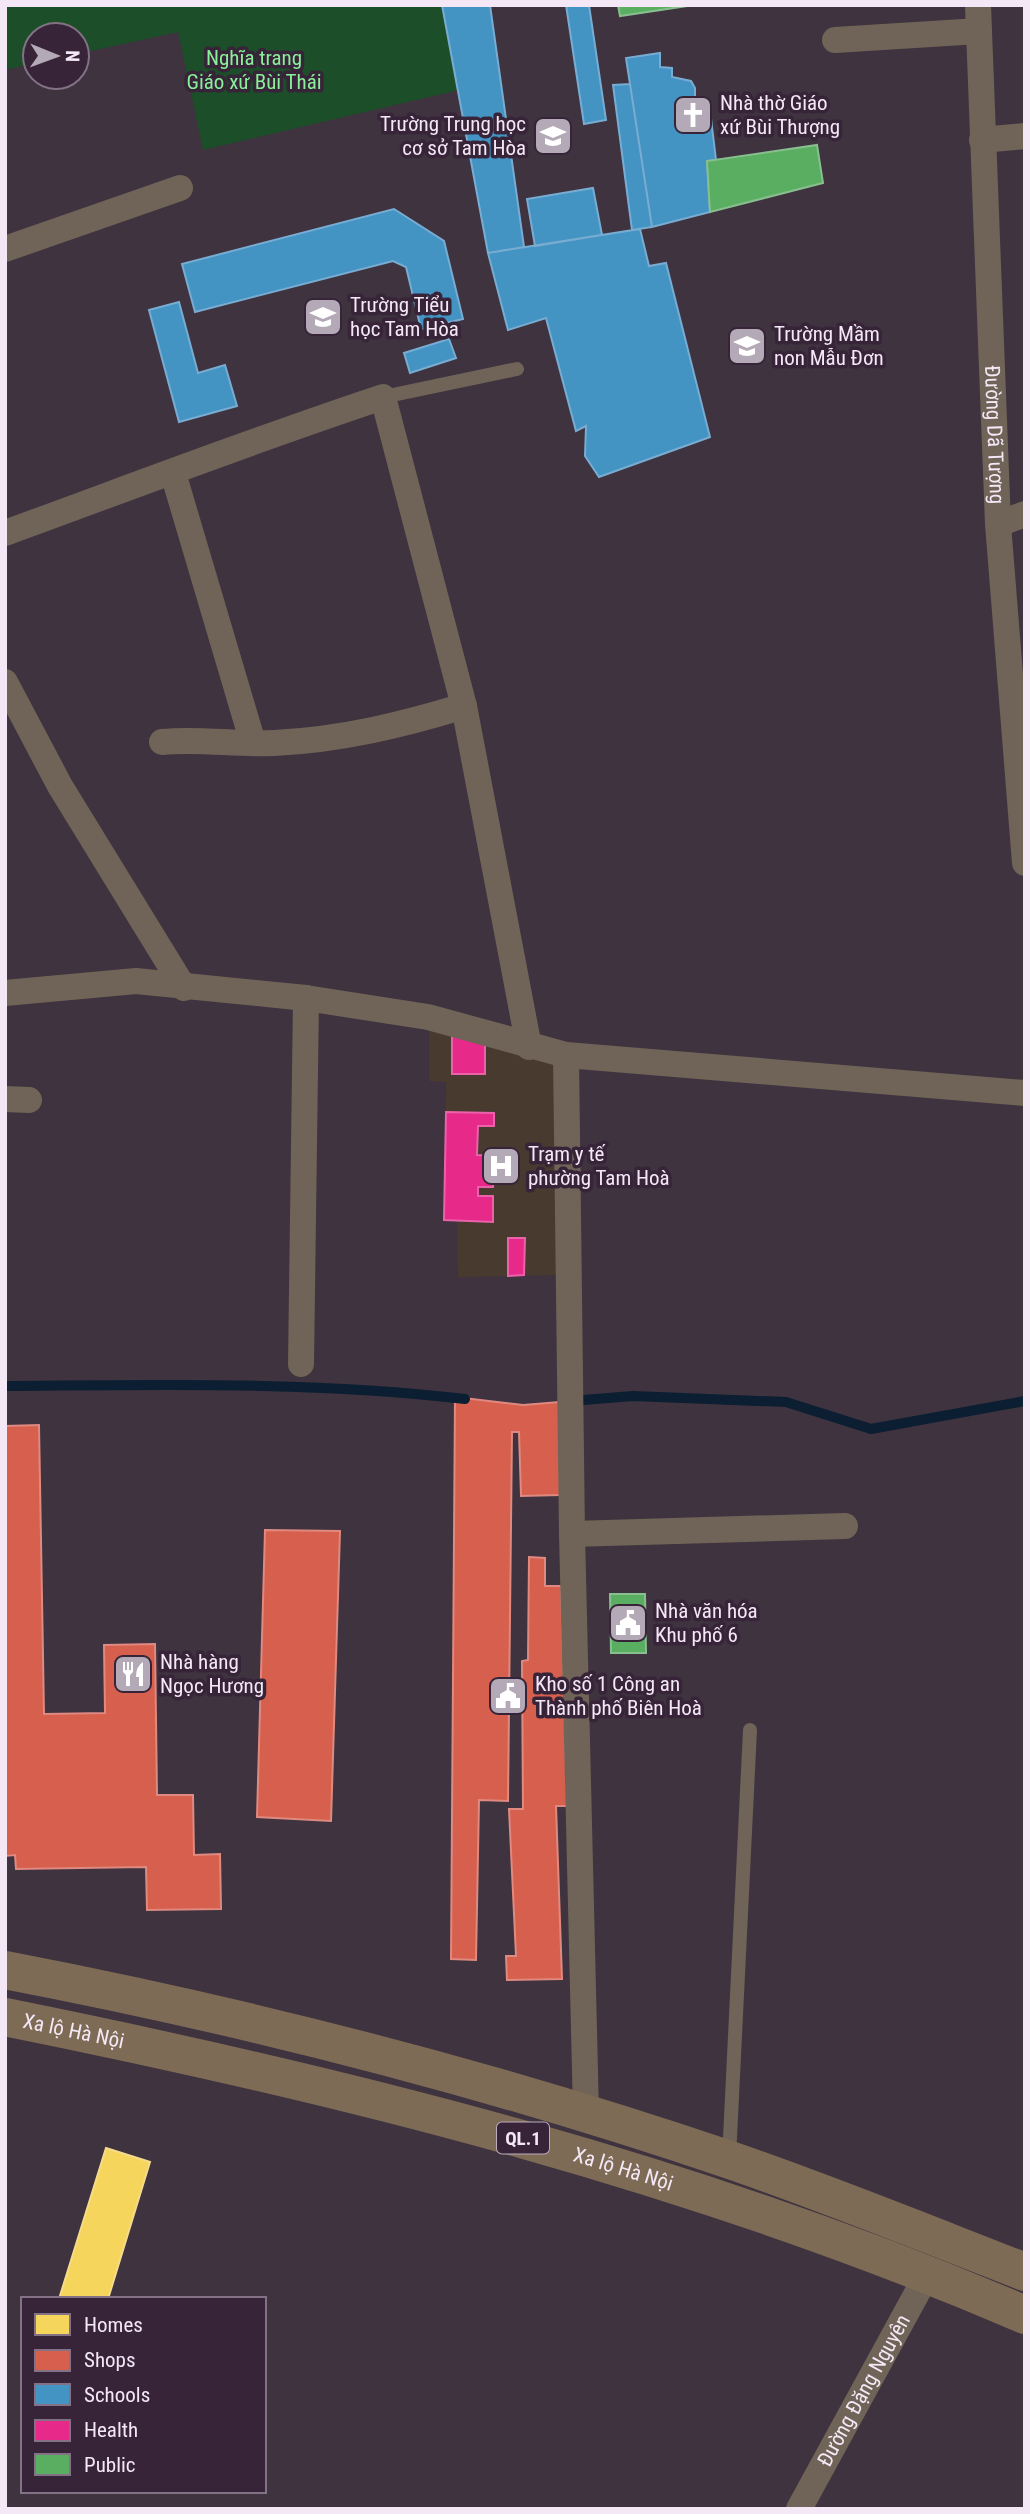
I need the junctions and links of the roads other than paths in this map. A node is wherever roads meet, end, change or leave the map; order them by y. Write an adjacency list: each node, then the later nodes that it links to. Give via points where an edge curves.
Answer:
1 (978, 18): 2 (street); 4 (street, Đường Dã Tượng)
2 (835, 40)
3 (1025, 136): 4 (street)
4 (982, 140): 11 (street, Đường Dã Tượng)
5 (180, 188): 6 (street)
6 (5, 249)
7 (517, 369): 8 (lane)
8 (383, 397): 9 (street); 15 (street)
9 (173, 473): 12 (street); 17 (street)
10 (1025, 514): 11 (street)
11 (998, 524): 14 (street, Đường Dã Tượng)
12 (5, 533)
13 (5, 681): 19 (street, via 60,786)
14 (1019, 704): 18 (street, Đường Dã Tượng)
15 (464, 706): 17 (street, via 331,738); 22 (street)
16 (162, 742): 17 (street, via 195,738)
17 (253, 743)
18 (1025, 863)
19 (184, 988): 20 (street, via 136,981); 21 (street)
20 (5, 993)
21 (306, 998): 22 (street, via 439,1020); 25 (street)
22 (529, 1047): 23 (street)
23 (566, 1055): 24 (street); 27 (street)
24 (1025, 1093)
25 (302, 1364)
26 (845, 1526): 27 (street)
27 (572, 1534): 31 (street)
28 (750, 1730): 32 (lane)
29 (5, 1970): 31 (highway, via 238,2021)
30 (5, 2017): 34 (highway, Xa lộ Hà Nội / QL.1, via 214,2059 544,2143 738,2204)
31 (586, 2113): 32 (highway)
32 (729, 2159): 33 (highway)
33 (1025, 2272)
34 (928, 2273): 35 (highway, Xa lộ Hà Nội / QL.1); 36 (street, Đường Đặng Nguyên)
35 (1025, 2315)
36 (800, 2509)

